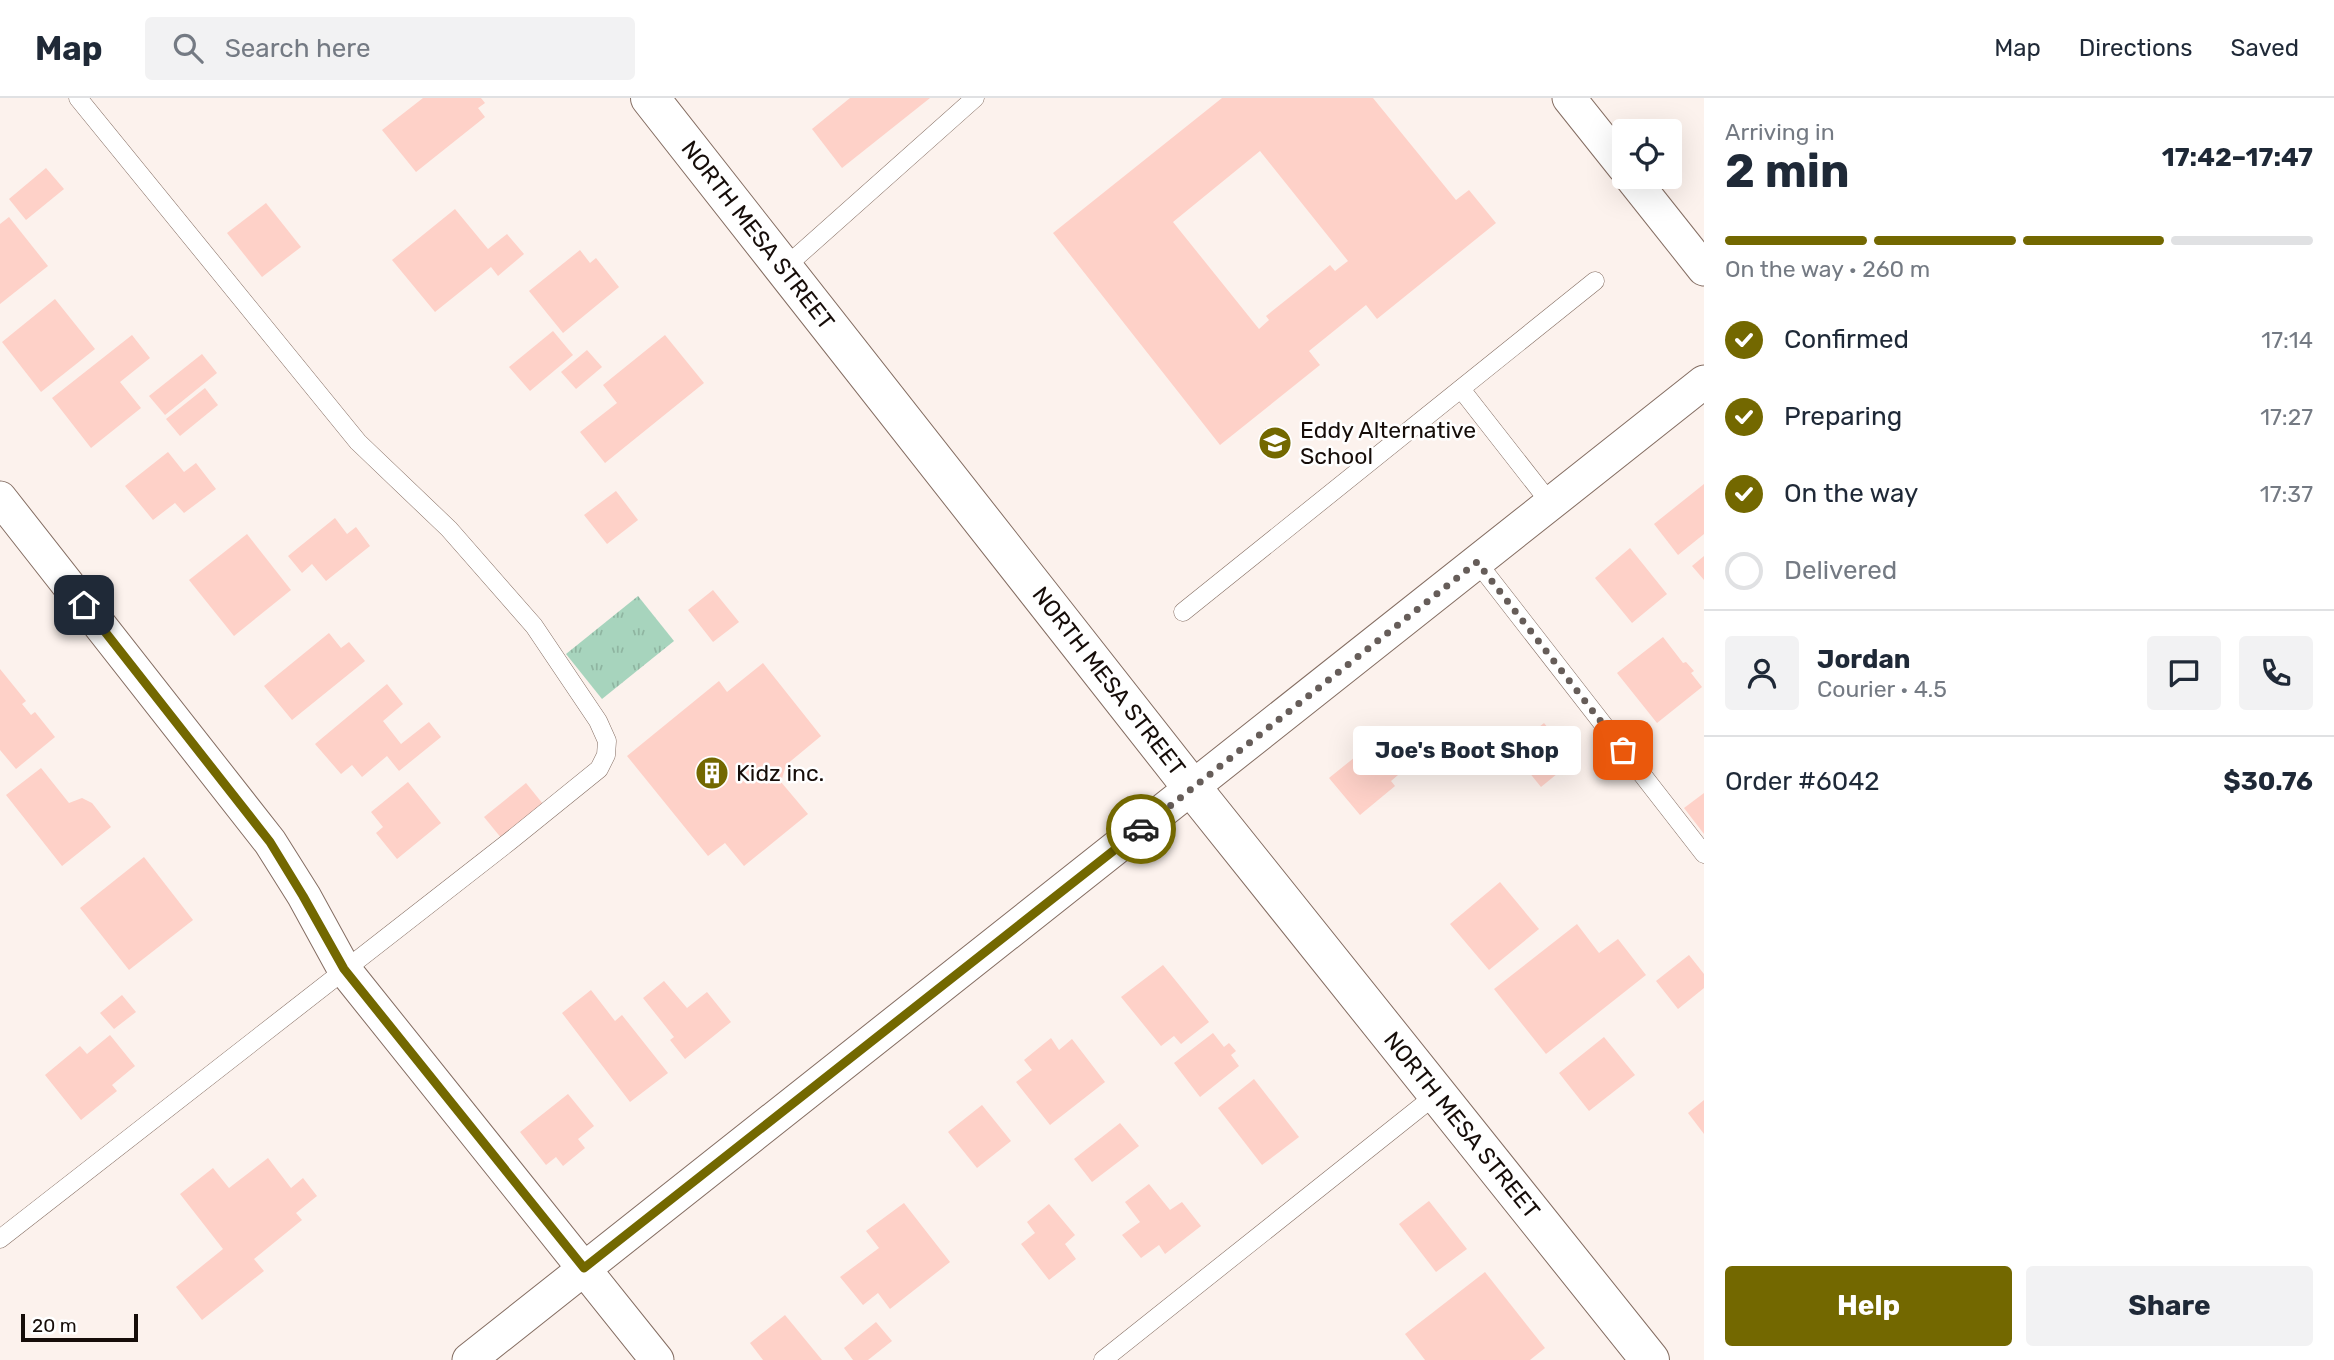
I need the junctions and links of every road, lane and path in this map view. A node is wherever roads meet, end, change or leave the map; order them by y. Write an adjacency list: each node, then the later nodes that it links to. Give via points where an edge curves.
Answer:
1 (78, 98): 18 (lane, via 358,442 449,529 534,626 598,720 607,741 599,768)
2 (650, 98): 7 (street, NORTH MESA STREET)
3 (975, 98): 7 (lane)
4 (1569, 98): 5 (street)
5 (1612, 152)
6 (1641, 189): 8 (street)
7 (784, 268): 16 (street, NORTH MESA STREET)
8 (1704, 269)
9 (1595, 281): 11 (lane)
10 (1704, 382): 13 (street)
11 (1461, 389): 13 (lane); 15 (lane)
12 (0, 498): 18 (street, via 270,842)
13 (1551, 504): 14 (street)
14 (1477, 562): 16 (street); 17 (lane)
15 (1183, 612)
16 (1193, 789): 19 (street, NORTH MESA STREET); 21 (street)
17 (1704, 854)
18 (344, 969): 20 (lane); 21 (street)
19 (1437, 1094): 24 (lane); 25 (street, NORTH MESA STREET)
20 (0, 1239)
21 (584, 1268): 22 (street); 23 (street)
22 (469, 1360)
23 (657, 1360)
24 (1103, 1360)
25 (1650, 1360)

